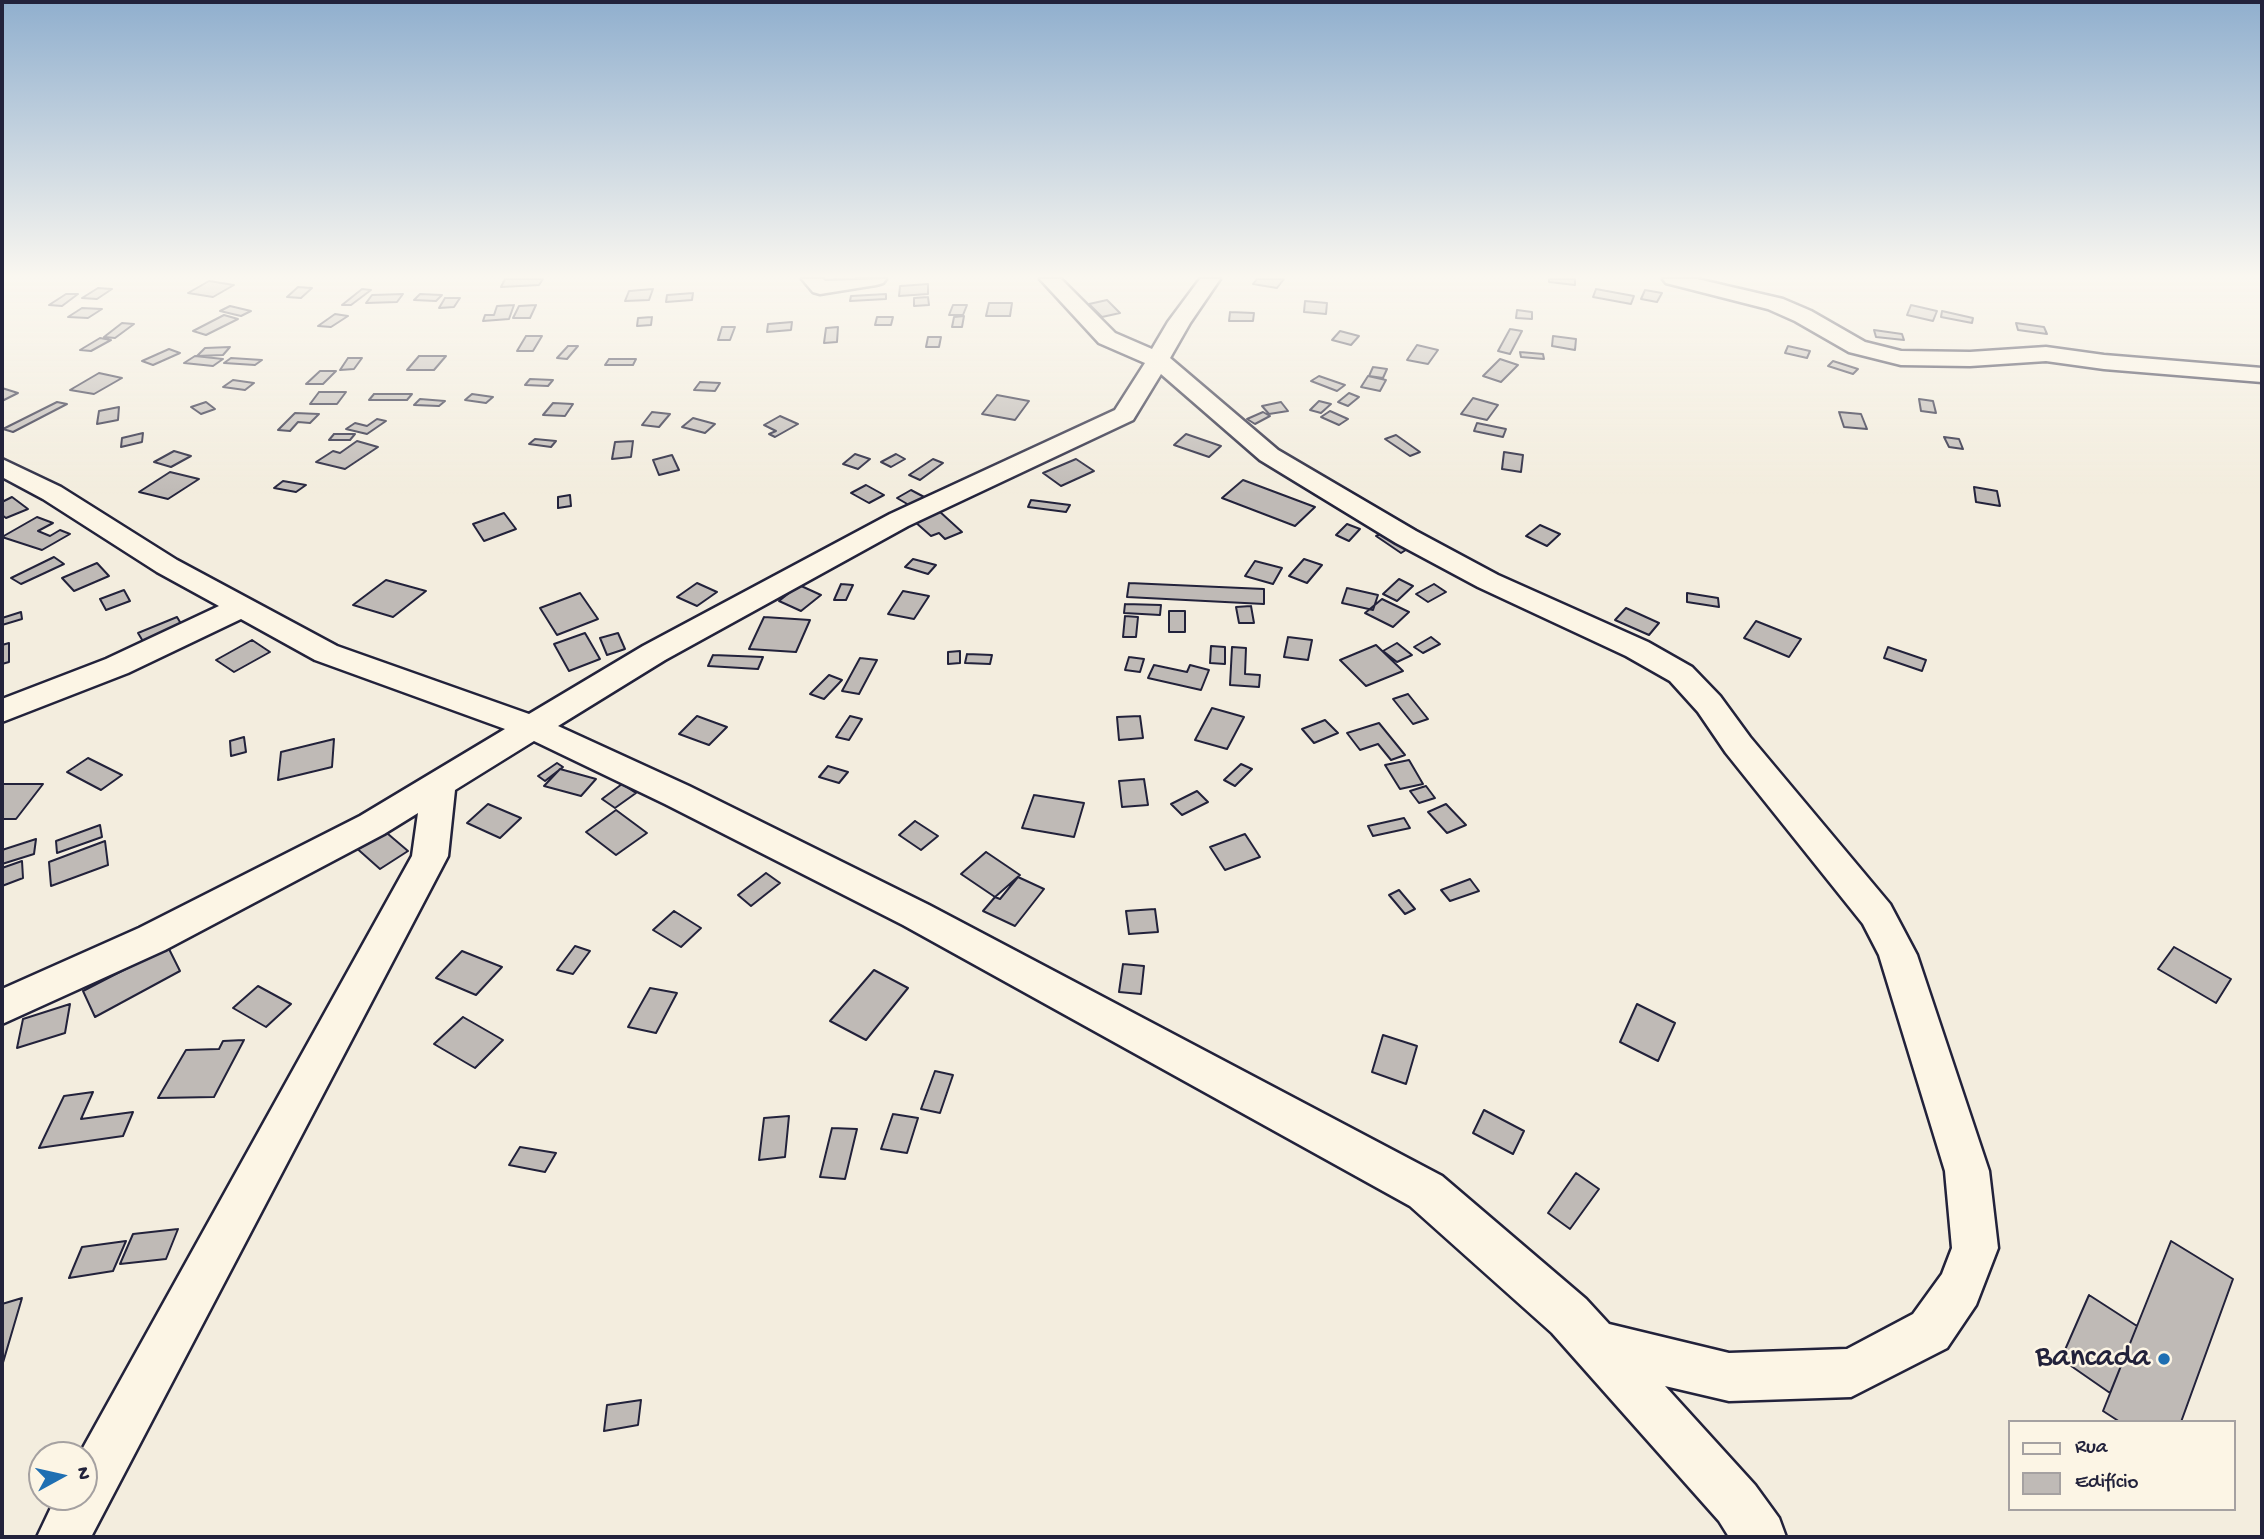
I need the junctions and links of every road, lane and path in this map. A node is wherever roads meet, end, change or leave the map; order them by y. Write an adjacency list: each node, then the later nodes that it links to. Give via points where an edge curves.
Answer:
1 (1137, 351): 4 (street)
2 (1164, 351): 4 (street)
3 (1872, 351): 5 (street, via 1900,358 2046,354)
4 (1158, 360): 9 (street, via 1124,415 899,520 654,653); 12 (street, via 1269,455 1488,580 1681,674 1877,914 1898,955 1967,1171 1975,1248 1960,1289 1930,1331 1852,1374 1729,1377)
5 (2262, 375)
6 (6, 473): 7 (street, via 52,493)
7 (242, 607): 8 (street, via 117,666); 9 (street, via 326,653)
8 (2, 710)
9 (532, 727): 10 (street); 12 (street, via 916,915 1426,1191 1570,1316)
10 (439, 783): 11 (street, via 372,825 152,939); 13 (street, via 430,856)
11 (2, 1007)
12 (1595, 1345): 14 (street, via 1737,1503)
13 (63, 1537)
14 (1760, 1537)

